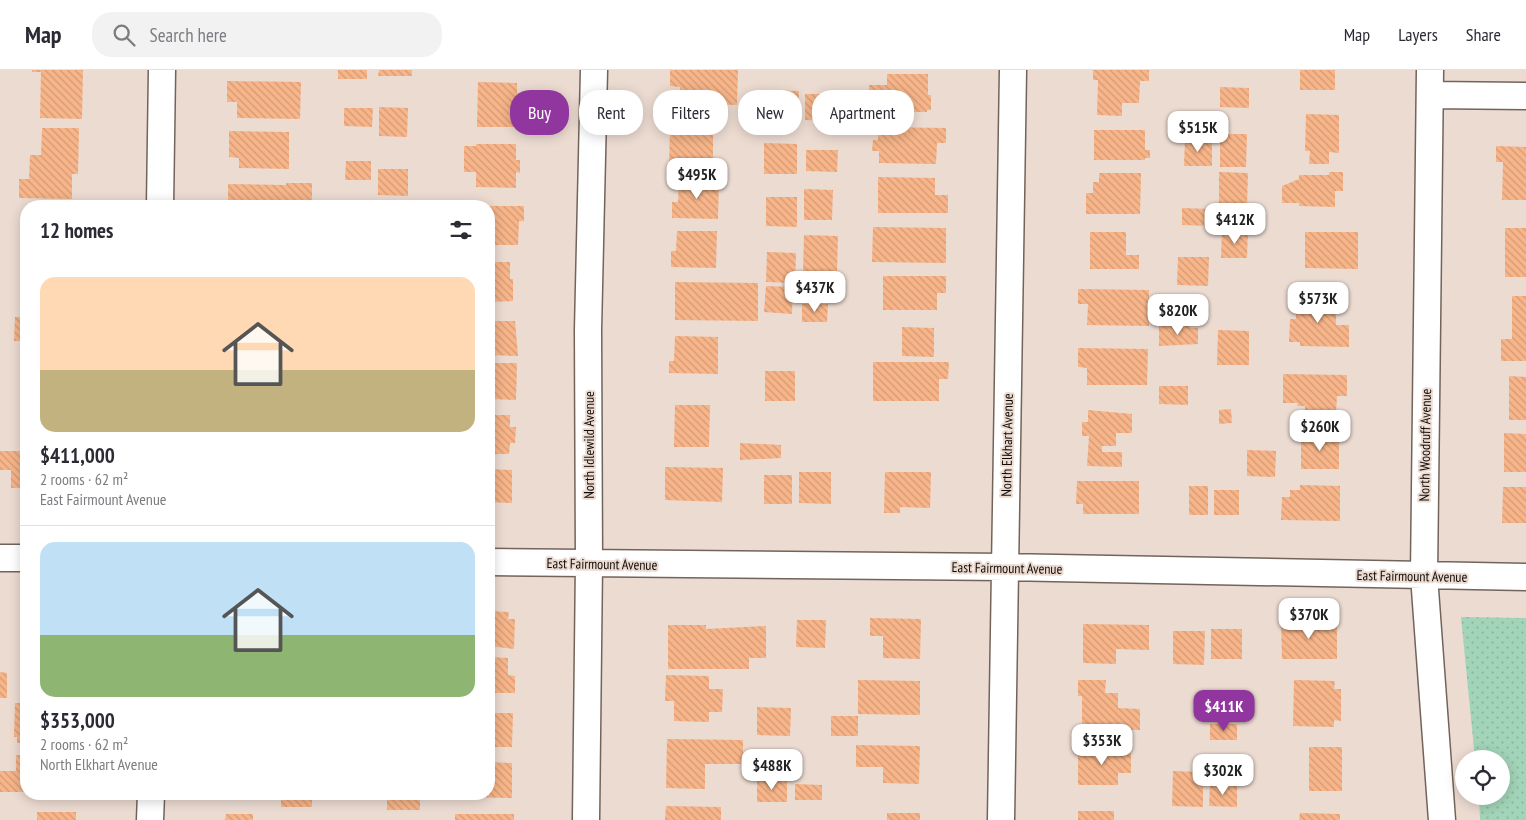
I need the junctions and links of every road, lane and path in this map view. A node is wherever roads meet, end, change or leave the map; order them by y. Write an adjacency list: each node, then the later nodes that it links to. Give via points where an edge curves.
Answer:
1 (162, 70): 6 (street)
2 (594, 70): 10 (street, North Idlewild Avenue, via 588,330)
3 (1013, 70): 11 (street, North Elkhart Avenue)
4 (1430, 82): 5 (street); 12 (street, North Woodruff Avenue)
5 (1526, 96)
6 (160, 200)
7 (0, 558): 8 (street)
8 (20, 558)
9 (495, 562): 10 (street, East Fairmount Avenue)
10 (590, 564): 11 (street, East Fairmount Avenue); 16 (street, North Idlewild Avenue)
11 (1005, 567): 12 (street, East Fairmount Avenue); 17 (street, North Elkhart Avenue)
12 (1424, 576): 13 (street, East Fairmount Avenue); 18 (street, North Woodruff Avenue)
13 (1526, 577)
14 (150, 800): 15 (street)
15 (150, 820)
16 (586, 820)
17 (1001, 820)
18 (1442, 820)

